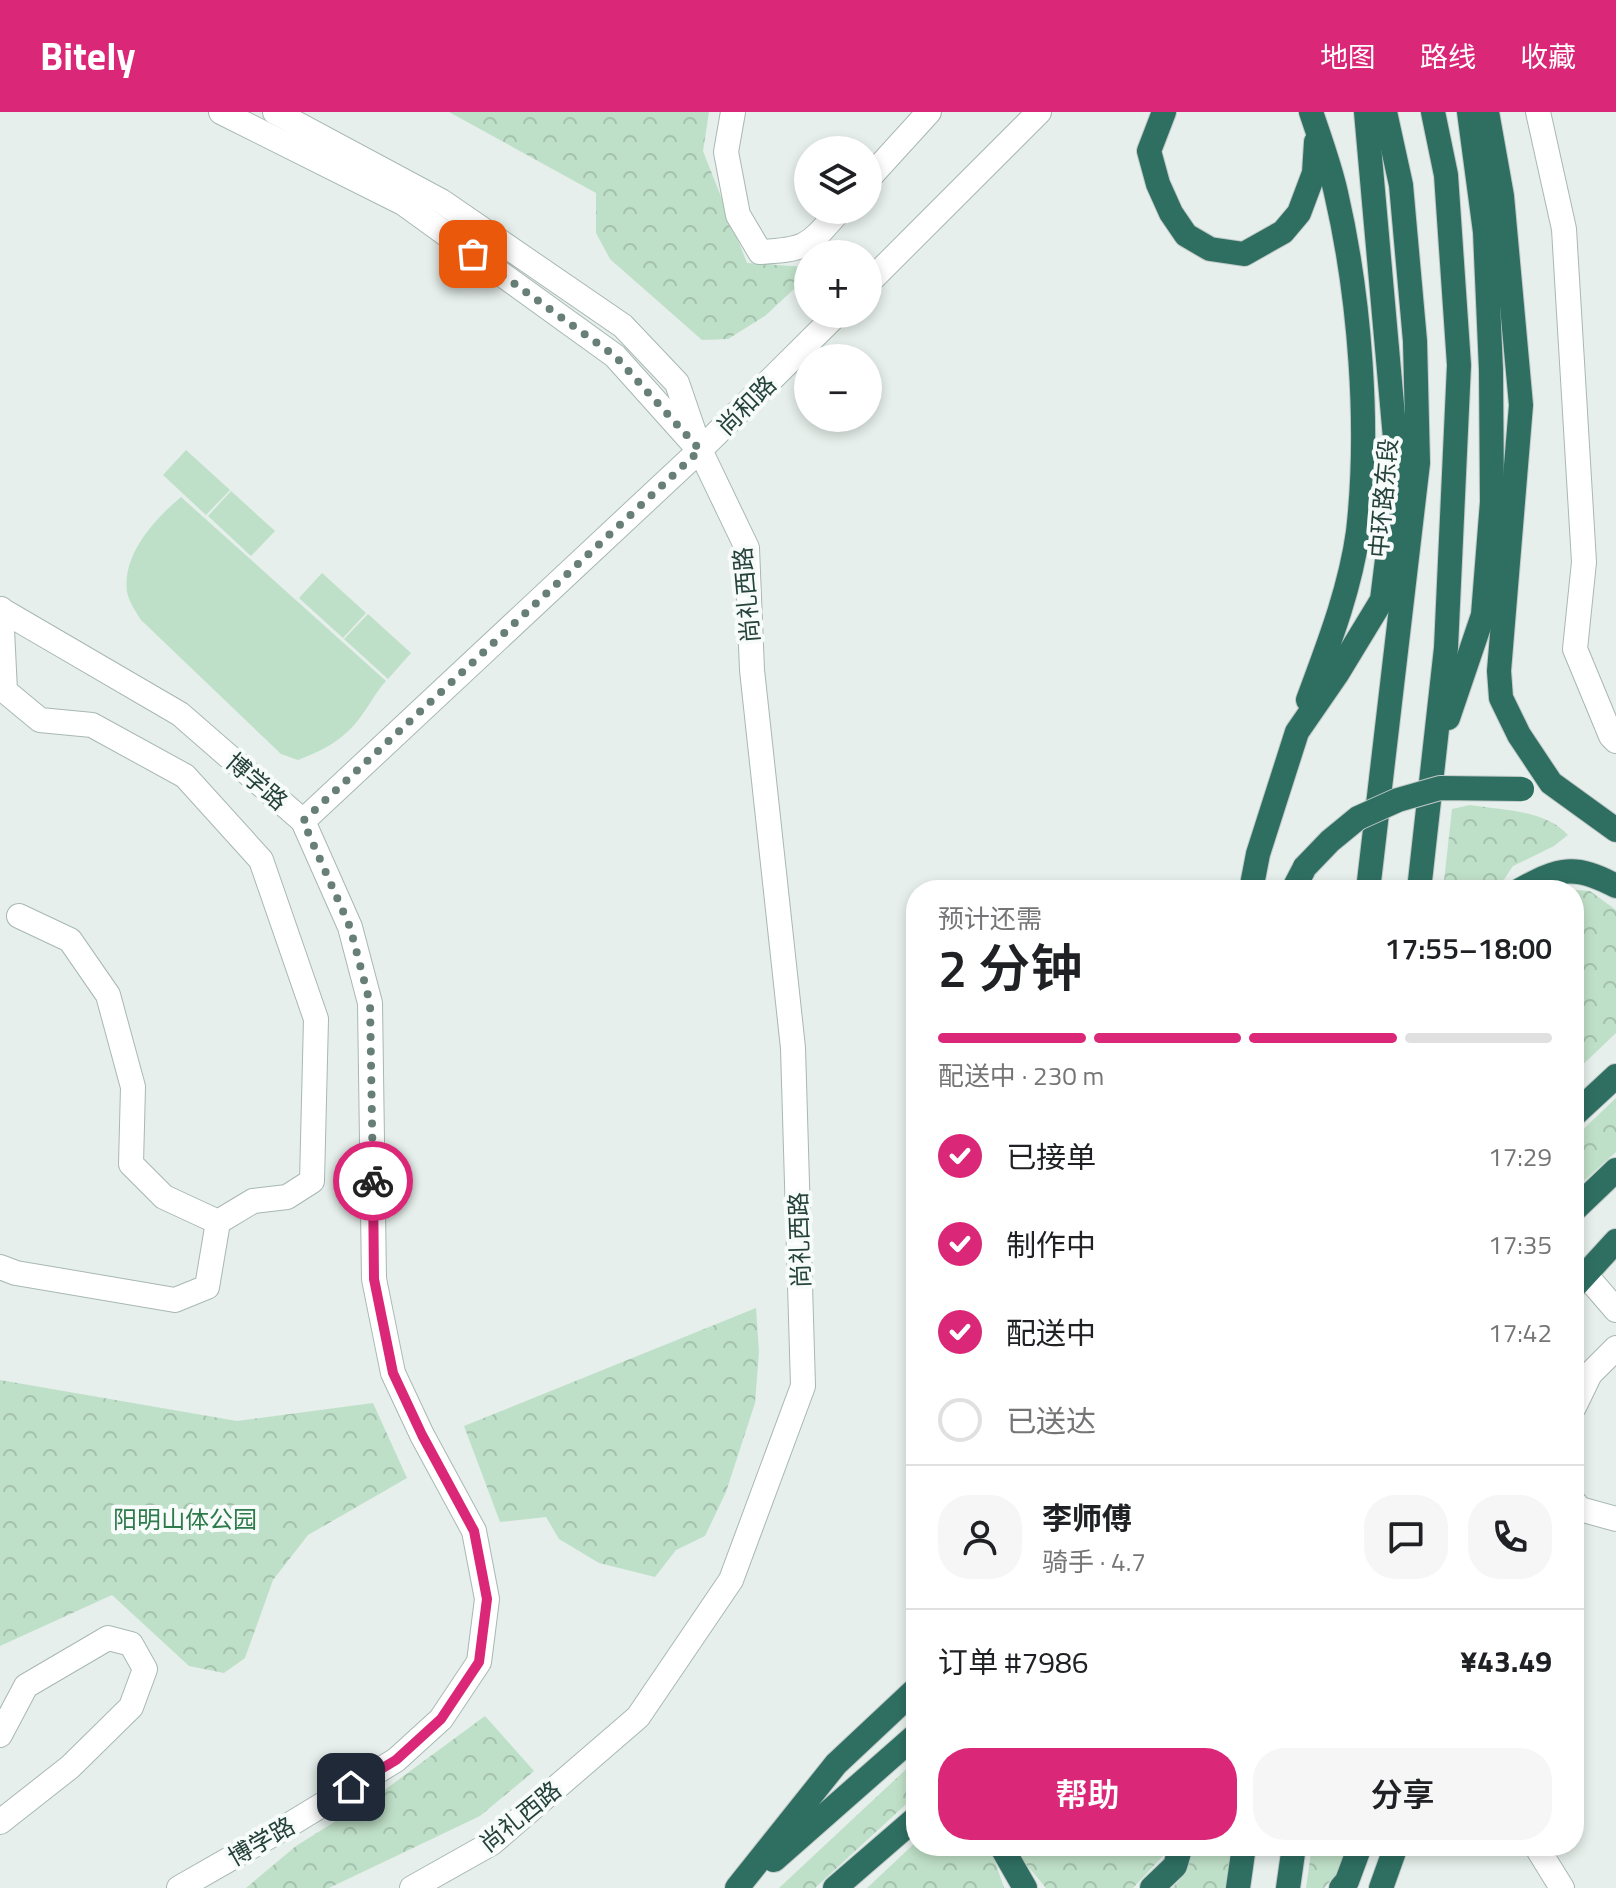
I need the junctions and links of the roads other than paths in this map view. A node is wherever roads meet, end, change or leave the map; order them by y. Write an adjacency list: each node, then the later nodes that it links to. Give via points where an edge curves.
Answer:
1 (221, 112): 18 (street, 尚礼西路, via 403,203 615,356)
2 (275, 112): 18 (street, 尚礼西路, via 441,201 623,326 677,383)
3 (733, 112): 15 (street, via 726,152 738,215 760,252 795,250)
4 (929, 112): 14 (street)
5 (1164, 112): 13 (highway, via 1149,151 1171,213 1186,235 1210,249 1244,254 1283,232 1299,213 1314,173)
6 (1363, 112): 20 (highway, via 1398,472 1382,600)
7 (1385, 112): 27 (highway, 中环路东段, via 1401,185 1415,341 1418,463)
8 (1433, 112): 22 (highway, via 1446,175 1459,365 1446,648)
9 (1469, 112): 22 (highway, via 1485,232 1492,502 1483,615)
10 (1487, 112): 24 (highway, via 1502,196 1521,405 1501,698 1551,783)
11 (1538, 112): 21 (street, via 1564,229 1584,562 1575,649)
12 (1033, 114): 16 (street)
13 (1314, 120): 20 (highway, via 1336,193 1358,326 1363,441 1357,533 1340,614)
14 (882, 164)
15 (827, 224)
16 (882, 269)
17 (823, 328): 18 (street, 尚和路)
18 (700, 450): 23 (street, 尚和路); 61 (street, 尚礼西路, via 747,548 752,670 793,1048 803,1386 731,1580 638,1717 492,1843)
19 (0, 609): 23 (street, 博学路, via 180,714); 36 (street, via 5,691 40,720 92,725 185,776 261,860 316,1019 312,1181 287,1197 253,1201)
20 (1297, 732): 25 (highway)
21 (1616, 741)
22 (1434, 758): 28 (highway)
23 (303, 821): 60 (street, 博学路, via 350,927 370,1003 374,1279 393,1373 474,1531 487,1599 479,1662 441,1719 396,1760)
24 (1616, 830): 26 (highway, bridge, via 1522,789 1440,788 1358,818 1330,841)
25 (1253, 880)
26 (1298, 880)
27 (1369, 880)
28 (1420, 880)
29 (1538, 880): 30 (highway, via 1551,873 1590,872)
30 (1616, 886)
31 (19, 916): 36 (street, via 70,940 108,995 133,1087 131,1164 164,1197)
32 (1616, 1076): 33 (highway)
33 (1584, 1106)
34 (1616, 1170): 35 (highway)
35 (1584, 1200)
36 (218, 1222): 38 (street, via 207,1287 175,1300)
37 (1616, 1241): 39 (highway)
38 (0, 1267)
39 (1584, 1275)
40 (1584, 1284): 41 (street)
41 (1616, 1310)
42 (1616, 1348): 43 (street)
43 (1584, 1386)
44 (1584, 1510): 45 (street)
45 (1616, 1519)
46 (906, 1698): 62 (highway, via 836,1764)
47 (0, 1735): 49 (street, via 26,1686 108,1638 131,1644 145,1669 131,1707 70,1767)
48 (906, 1744): 62 (highway)
49 (0, 1822)
50 (906, 1827): 63 (highway)
51 (1007, 1856): 64 (highway)
52 (1178, 1856): 65 (highway)
53 (1243, 1856): 66 (highway)
54 (1293, 1856): 67 (highway)
55 (1356, 1856): 59 (highway)
56 (1392, 1856): 68 (highway)
57 (1526, 1856): 69 (street)
58 (1542, 1856): 70 (street)
59 (1344, 1884)
60 (179, 1888)
61 (412, 1888)
62 (740, 1888)
63 (835, 1888)
64 (1025, 1888)
65 (1152, 1888)
66 (1238, 1888)
67 (1288, 1888)
68 (1381, 1888)
69 (1545, 1888)
70 (1562, 1888)

